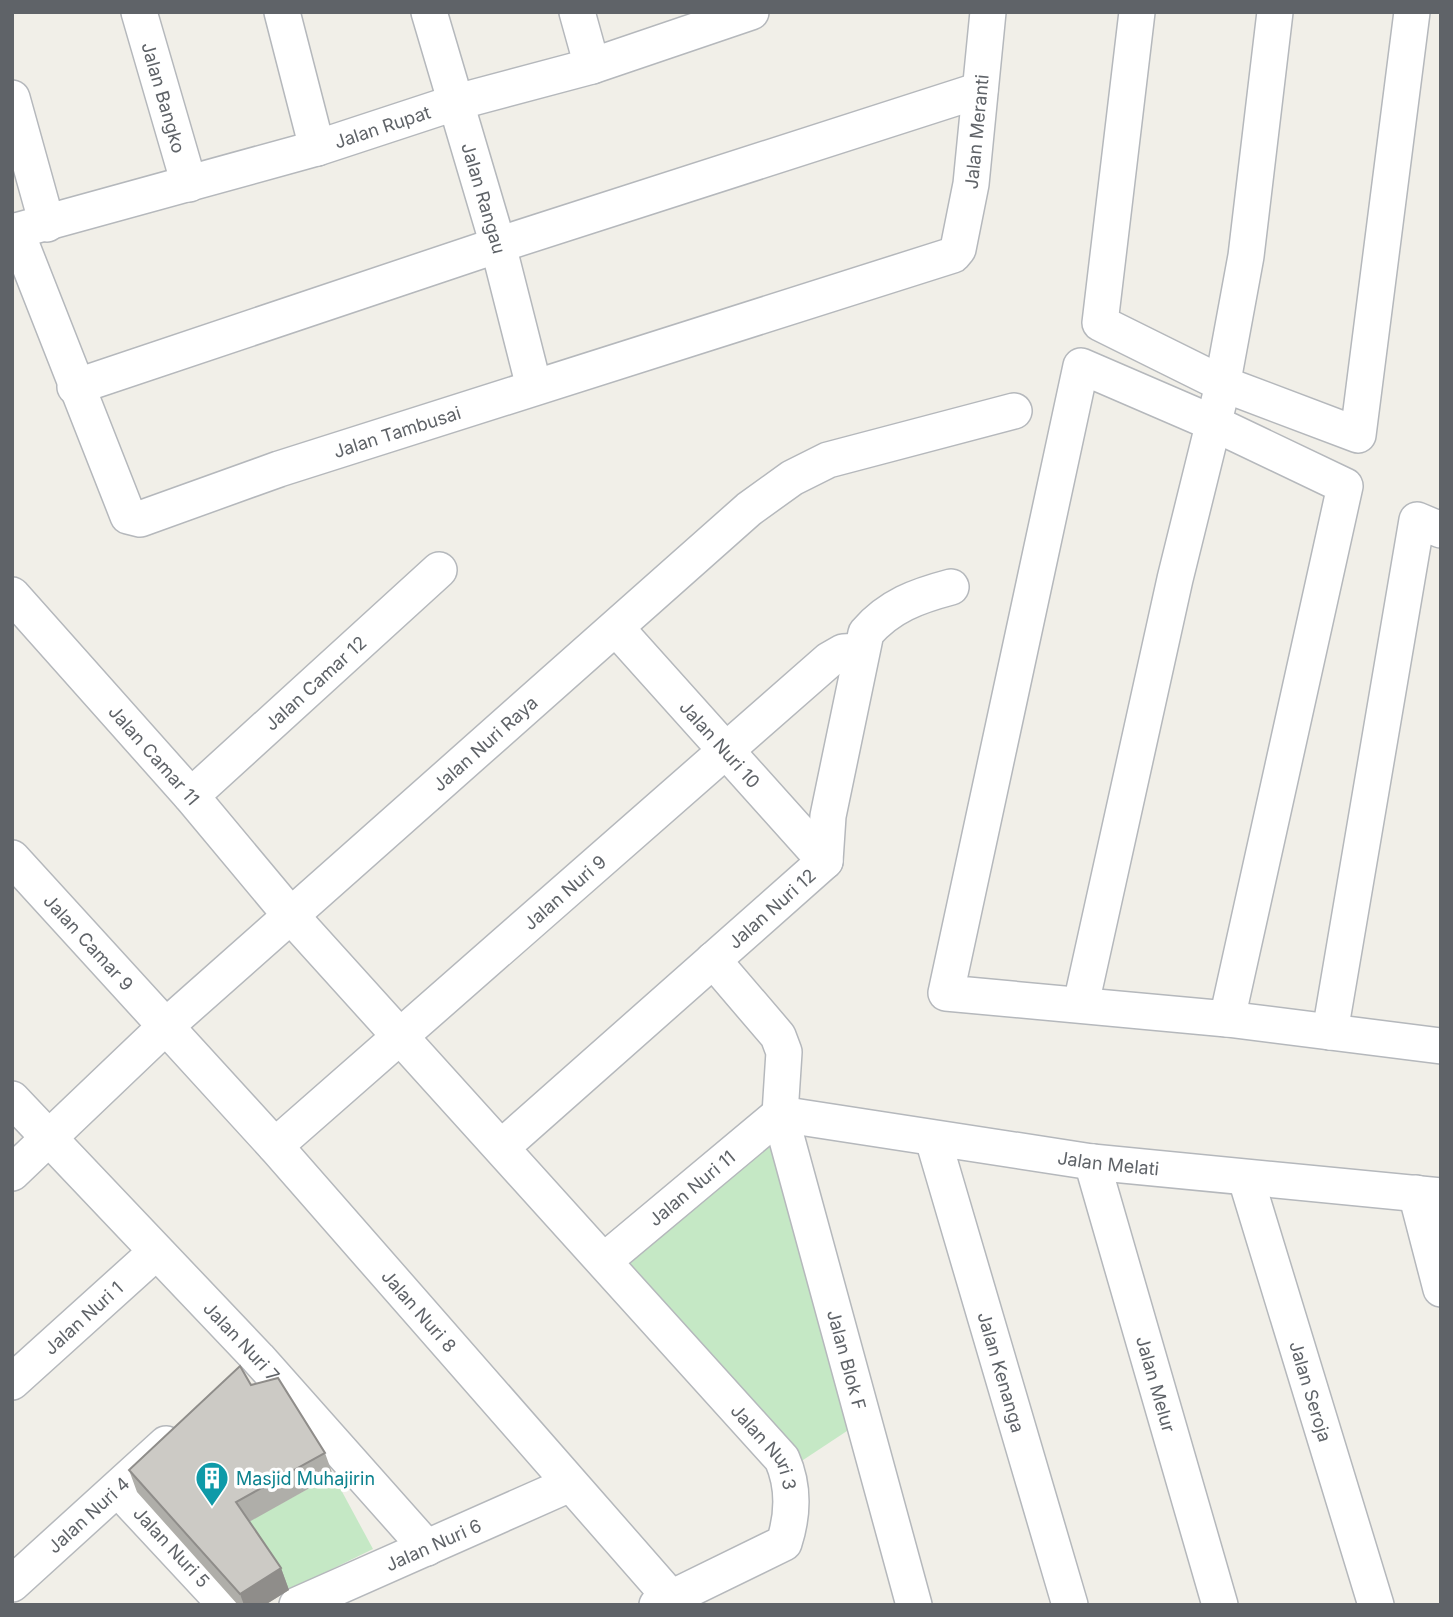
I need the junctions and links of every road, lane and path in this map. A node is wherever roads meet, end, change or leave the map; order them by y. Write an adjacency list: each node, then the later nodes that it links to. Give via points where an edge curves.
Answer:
1 (139, 12): 15 (street, Jalan Bangko)
2 (282, 12): 14 (street)
3 (429, 12): 13 (street, Jalan Rangau)
4 (577, 12): 10 (street)
5 (988, 12): 11 (street, Jalan Meranti)
6 (1137, 12): 21 (street, via 1100,323)
7 (1275, 12): 21 (street, via 1246,256)
8 (1412, 12): 21 (street, via 1358,435)
9 (736, 15): 10 (street, Jalan Rupat)
10 (592, 66): 13 (street, Jalan Rupat)
11 (980, 90): 17 (street); 18 (street, Jalan Meranti, via 971,184)
12 (12, 98): 16 (street, Jalan Tambusai)
13 (457, 102): 14 (street, Jalan Rupat); 17 (street, Jalan Rangau)
14 (317, 148): 15 (street, Jalan Rupat)
15 (189, 184): 16 (street, Jalan Rupat)
16 (25, 229): 19 (street, Jalan Tambusai)
17 (498, 245): 19 (street); 20 (street, Jalan Rangau)
18 (958, 249): 20 (street, Jalan Tambusai, via 947,258)
19 (75, 387): 20 (street, Jalan Tambusai, via 128,516 140,519)
20 (534, 387)
21 (1218, 404): 35 (street); 35 (street, via 1081,366 946,993); 36 (street, via 1345,486)
22 (1014, 411): 27 (street, Jalan Nuri Raya, via 828,460 792,478 749,509)
23 (1441, 530): 38 (street, via 1417,520)
24 (439, 570): 30 (street, Jalan Camar 12)
25 (951, 587): 28 (street, Jalan Nuri 12, via 915,596 887,612 866,633)
26 (12, 595): 30 (street, Jalan Camar 11)
27 (616, 628): 29 (street, Jalan Nuri 10); 33 (street, Jalan Nuri Raya)
28 (861, 651): 29 (street, Jalan Nuri 9, via 843,652 829,660); 32 (street, Jalan Nuri 12, via 828,816)
29 (724, 748): 32 (street, Jalan Nuri 10); 39 (street, Jalan Nuri 9)
30 (191, 796): 33 (street, Jalan Camar 11)
31 (12, 858): 37 (street, Jalan Camar 9)
32 (825, 861): 34 (street, Jalan Nuri 12)
33 (292, 917): 37 (street, Jalan Nuri Raya); 39 (street, Jalan Camar 11)
34 (713, 960): 42 (street, Jalan Blok F, via 778,1036 784,1052); 46 (street, Jalan Nuri 12)
35 (1081, 1004): 36 (street)
36 (1227, 1019): 38 (street)
37 (165, 1027): 43 (street, Jalan Nuri Raya); 45 (street, Jalan Nuri 8)
38 (1330, 1032): 40 (street)
39 (399, 1036): 45 (street, Jalan Nuri 9); 46 (street, Jalan Camar 11)
40 (1441, 1046)
41 (12, 1099): 43 (street, Jalan Nuri 7)
42 (780, 1114): 44 (street, Jalan Melati); 52 (street, Jalan Nuri 11); 65 (street, Jalan Blok F)
43 (50, 1139): 48 (street, Jalan Nuri Raya); 51 (street, Jalan Nuri 7)
44 (933, 1139): 47 (street, Jalan Melati); 66 (street, Jalan Kenanga)
45 (275, 1146): 56 (street, Jalan Nuri 8)
46 (502, 1147): 52 (street, Jalan Camar 11)
47 (1092, 1162): 49 (street, Jalan Melati); 67 (street, Jalan Melur)
48 (12, 1173)
49 (1246, 1179): 50 (street, Jalan Melati); 68 (street, Jalan Seroja)
50 (1429, 1195): 53 (street)
51 (156, 1252): 54 (street, Jalan Nuri 1); 58 (street, Jalan Nuri 7, via 248,1367)
52 (604, 1261): 61 (street, Jalan Nuri 3, via 782,1459 790,1477 790,1522 784,1543)
53 (1441, 1289)
54 (12, 1382)
55 (188, 1424): 57 (street, Jalan Nuri 4)
56 (570, 1484): 58 (street, Jalan Nuri 6); 61 (street, Jalan Nuri 8)
57 (118, 1489): 59 (street, Jalan Nuri 4); 63 (street, Jalan Nuri 5)
58 (426, 1548): 64 (street, Jalan Nuri 6)
59 (12, 1584)
60 (12, 1593): 62 (street)
61 (664, 1601)
62 (22, 1605)
63 (226, 1605)
64 (297, 1605)
65 (914, 1605)
66 (1070, 1605)
67 (1220, 1605)
68 (1376, 1605)

